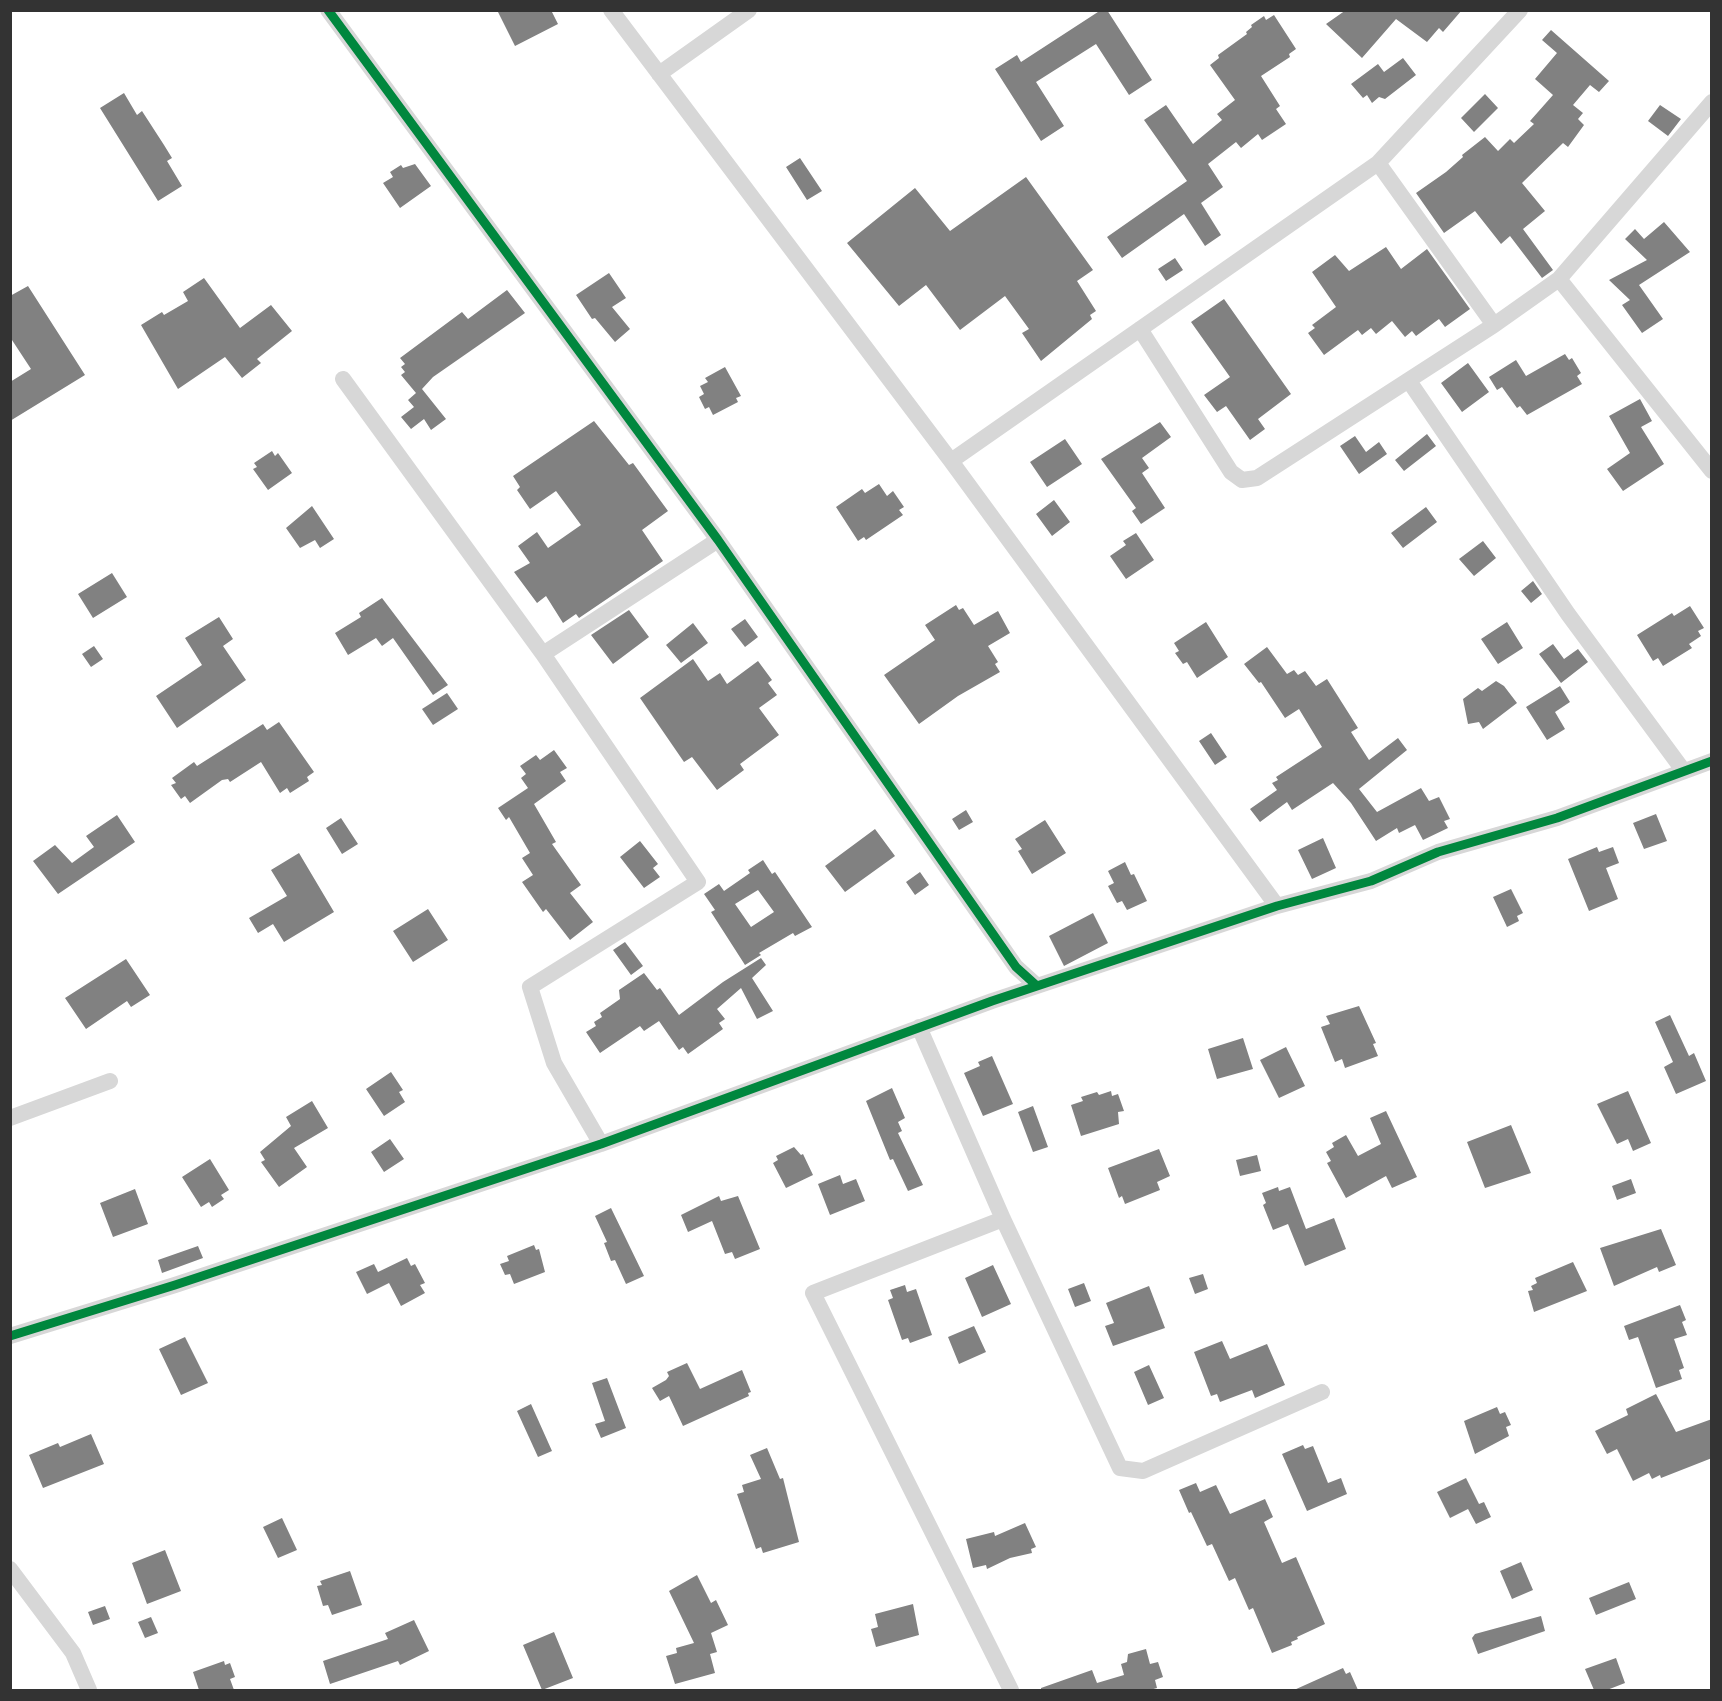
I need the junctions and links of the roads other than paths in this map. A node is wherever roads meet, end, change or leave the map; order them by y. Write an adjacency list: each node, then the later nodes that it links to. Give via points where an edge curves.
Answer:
1 (328, 10): 15 (street)
2 (611, 10): 5 (street)
3 (749, 10): 5 (street)
4 (1520, 10): 7 (street)
5 (659, 74): 13 (street)
6 (1711, 104): 8 (street)
7 (1378, 163): 9 (street); 10 (street)
8 (1558, 279): 9 (street); 14 (street)
9 (1494, 325): 12 (street)
10 (1140, 329): 12 (street, via 1231,472 1242,480 1257,478); 13 (street)
11 (343, 378): 16 (street)
12 (1409, 381): 18 (street, via 1568,614)
13 (951, 461): 19 (street)
14 (1712, 471)
15 (718, 540): 16 (street); 20 (street, via 1016,967)
16 (543, 654): 24 (street, via 698,882 530,987 554,1063)
17 (1712, 760): 18 (street)
18 (1683, 770): 19 (street, via 1557,818 1438,852 1371,881)
19 (1277, 906): 20 (street)
20 (1036, 986): 21 (street)
21 (919, 1027): 24 (street); 25 (street)
22 (110, 1081): 23 (street)
23 (10, 1118)
24 (601, 1144): 26 (street, via 175,1286)
25 (1003, 1220): 27 (street, via 1120,1468 1143,1471); 30 (street, via 813,1293)
26 (10, 1336)
27 (1322, 1392)
28 (10, 1569): 29 (street, via 73,1653)
29 (89, 1690)
30 (1011, 1690)

